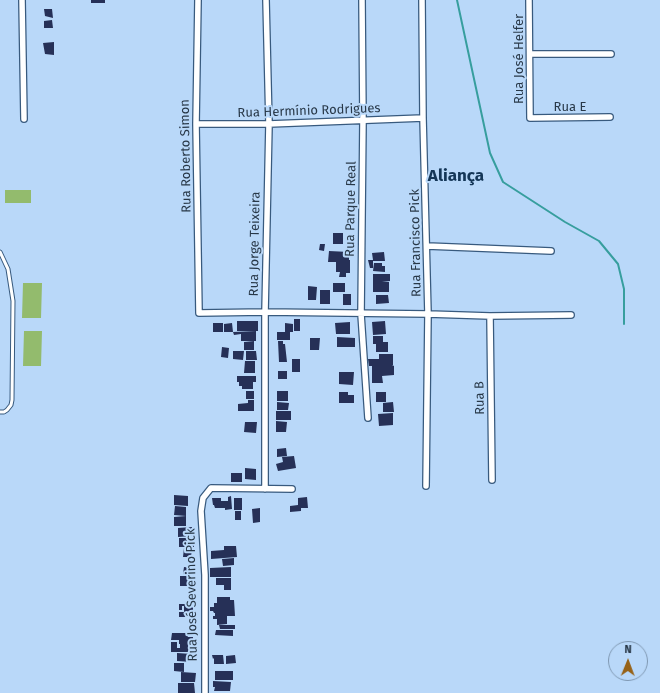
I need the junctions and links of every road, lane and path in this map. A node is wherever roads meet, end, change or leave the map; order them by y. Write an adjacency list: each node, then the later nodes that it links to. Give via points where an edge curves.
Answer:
1 (22, 0): 12 (street)
2 (198, 0): 14 (street, Rua Roberto Simon)
3 (266, 0): 15 (street, Rua Jorge Teixeira)
4 (362, 0): 13 (street, Rua Parque Real)
5 (422, 0): 10 (street, Rua Francisco Pick)
6 (529, 0): 7 (street, Rua José Helfer)
7 (530, 54): 8 (street); 11 (street, Rua José Helfer)
8 (611, 54)
9 (610, 117): 11 (street, Rua E)
10 (423, 118): 13 (street, Rua Hermínio Rodrigues); 16 (street, Rua Francisco Pick)
11 (530, 118)
12 (24, 119)
13 (364, 120): 15 (street, Rua Hermínio Rodrigues); 20 (street, Rua Parque Real)
14 (196, 124): 15 (street, Rua Hermínio Rodrigues); 19 (street, Rua Roberto Simon, via 199,313)
15 (269, 124): 19 (street, Rua Jorge Teixeira)
16 (427, 246): 17 (street); 21 (street, Rua Francisco Pick)
17 (551, 251)
18 (0, 252): 24 (lane, via 8,269 13,301 12,400 7,410)
19 (264, 312): 20 (street); 28 (street, Rua Jorge Teixeira)
20 (361, 314): 21 (street); 25 (street, Rua Parque Real)
21 (428, 314): 23 (street); 27 (street, Rua Francisco Pick)
22 (571, 315): 23 (street)
23 (490, 316): 26 (street, Rua B)
24 (0, 412)
25 (368, 418)
26 (492, 480)
27 (426, 486)
28 (265, 489): 29 (street); 30 (street, Rua José Severino Pick, via 211,488 203,498 201,511 205,575)
29 (292, 489)
30 (205, 693)

